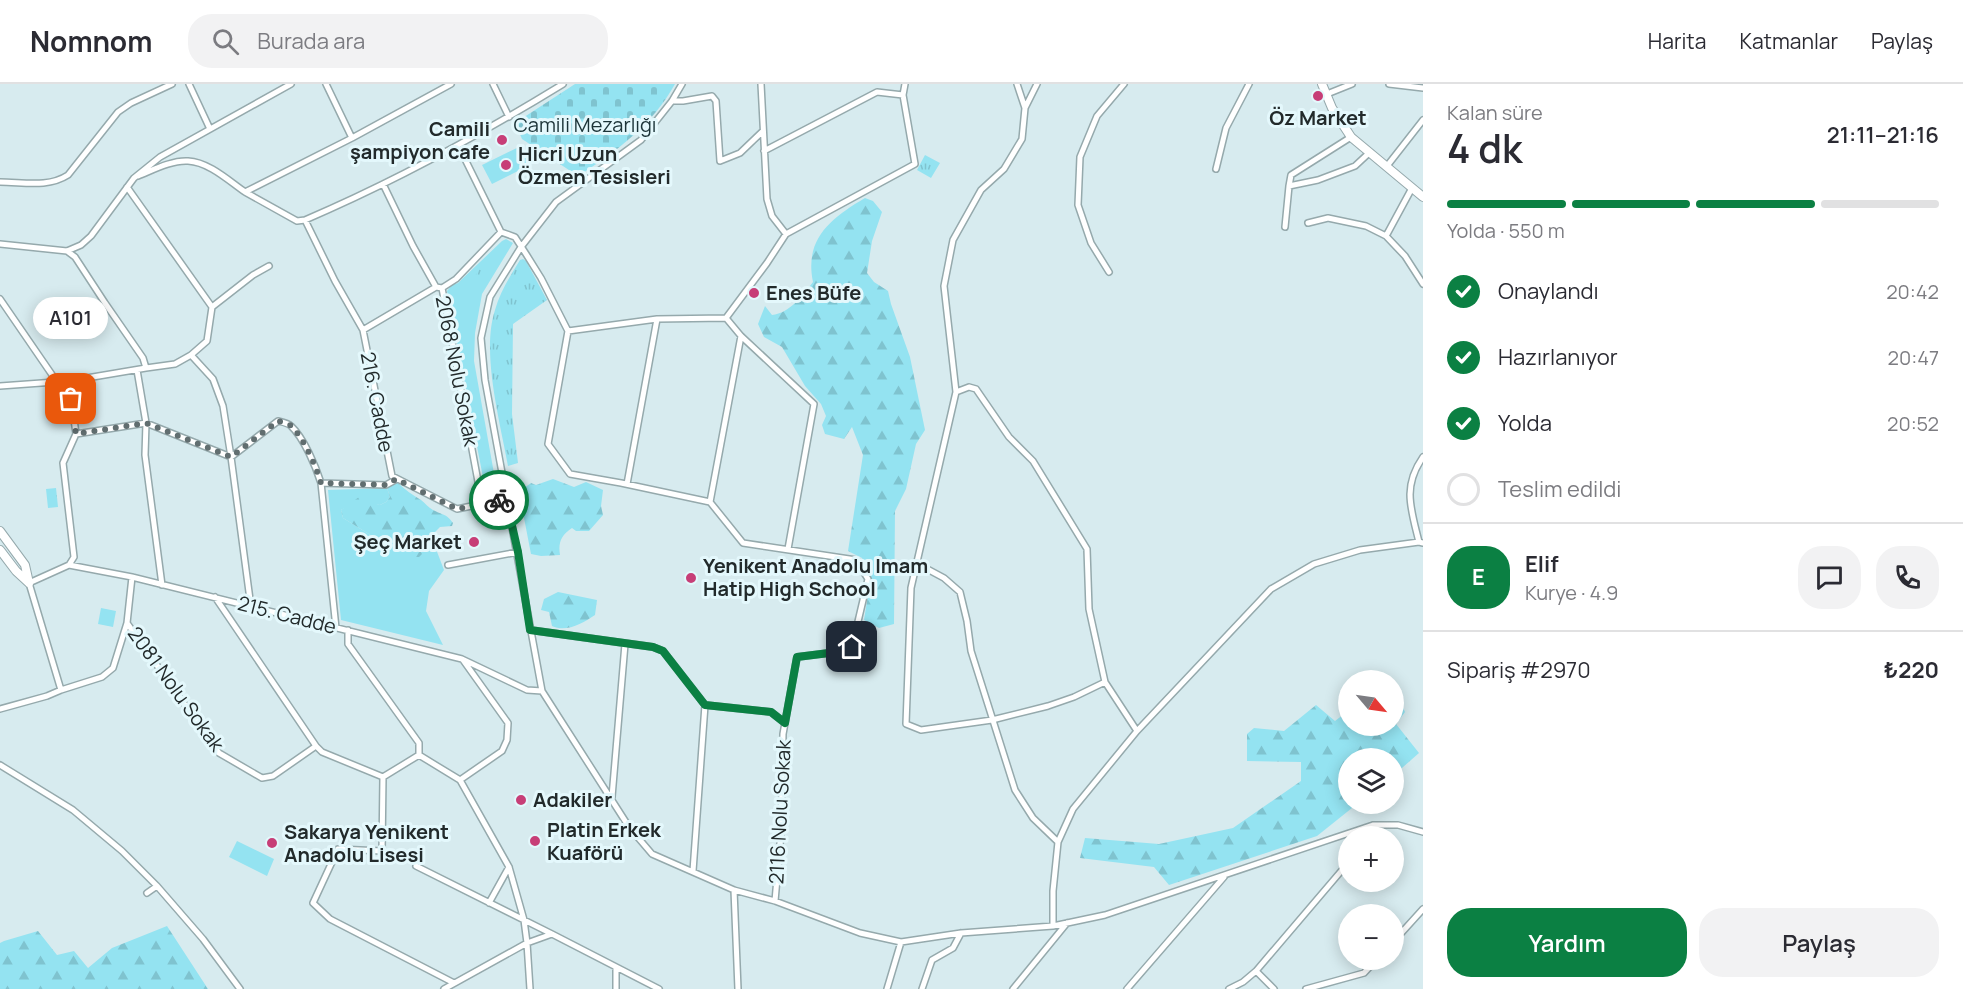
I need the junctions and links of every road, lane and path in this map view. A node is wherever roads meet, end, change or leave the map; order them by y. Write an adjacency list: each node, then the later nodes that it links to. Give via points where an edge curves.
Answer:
1 (172, 84): 35 (street, via 118,112 68,176 48,183)
2 (189, 84): 25 (street)
3 (291, 84): 25 (street)
4 (326, 84): 27 (street)
5 (450, 84): 27 (street)
6 (493, 84): 23 (street)
7 (562, 84): 23 (street)
8 (682, 84): 21 (street)
9 (761, 84): 26 (street)
10 (905, 84): 20 (street)
11 (1017, 84): 22 (street)
12 (1037, 84): 22 (street)
13 (1125, 84): 52 (street, via 1097,116 1080,157 1078,205 1091,243)
14 (1249, 84): 33 (street, via 1226,128)
15 (1322, 84): 19 (street)
16 (1352, 84): 19 (street)
17 (1389, 84): 18 (street)
18 (1423, 88)
19 (1327, 93): 28 (street)
20 (903, 95): 30 (street, via 877,92); 46 (street, via 915,164)
21 (672, 101): 26 (street, via 712,96 716,101 720,161 740,153); 49 (street, via 641,140 556,202)
22 (1025, 108): 68 (street, via 1022,140 1004,169 981,190 953,240 944,286)
23 (509, 117): 29 (street)
24 (1423, 120): 32 (street)
25 (210, 129): 34 (street, via 160,157)
26 (763, 131): 30 (street)
27 (352, 138): 40 (street)
28 (1351, 138): 31 (street); 37 (street, via 1291,175)
29 (458, 145): 36 (street); 45 (street)
30 (764, 151): 46 (street, via 767,199 772,216)
31 (1369, 153): 32 (street); 37 (street, via 1355,166)
32 (1387, 166): 39 (street)
33 (1216, 169)
34 (134, 178): 38 (street); 40 (street, via 188,161 207,166)
35 (0, 182)
36 (384, 184): 42 (street); 54 (street, 2068 Nolu Sokak, via 413,246)
37 (1290, 186): 44 (street)
38 (127, 187): 50 (street, via 91,236); 56 (street)
39 (1412, 188): 41 (street); 47 (street)
40 (245, 192): 42 (street, via 297,221)
41 (1423, 197)
42 (305, 220): 59 (street, 216. Cadde)
43 (1308, 223): 47 (street, via 1328,218 1366,226)
44 (1285, 227)
45 (501, 232): 49 (street, via 515,237); 54 (street, via 456,279)
46 (786, 234): 57 (street)
47 (1386, 236): 53 (street)
48 (0, 244): 50 (street)
49 (521, 247): 60 (street); 76 (street, via 490,297 482,338 485,380)
50 (67, 251): 63 (street, via 75,257 143,358)
51 (269, 266): 56 (street)
52 (1110, 272)
53 (1423, 284)
54 (439, 287): 59 (street); 78 (street, 2068 Nolu Sokak)
55 (0, 299): 66 (street)
56 (212, 307): 62 (street, via 207,341)
57 (726, 318): 58 (street); 61 (street)
58 (657, 320): 60 (street); 75 (street)
59 (363, 330): 73 (street, 216. Cadde, via 392,476)
60 (568, 331): 75 (street, via 548,444 570,474)
61 (741, 336): 77 (street); 81 (street, via 814,404)
62 (191, 355): 63 (street, via 175,364); 71 (street, via 213,379 223,406)
63 (146, 369): 64 (street)
64 (137, 370): 65 (street); 69 (street)
65 (69, 381): 66 (street); 70 (street)
66 (57, 382): 67 (street)
67 (0, 386)
68 (956, 392): 84 (street); 98 (street, via 969,387 976,389 1009,437 1033,461 1087,549 1089,609)
69 (146, 423): 70 (street); 71 (street); 89 (street, via 145,454)
70 (76, 434): 85 (street, via 63,463 74,558)
71 (231, 457): 74 (street, via 278,421 290,424); 91 (street)
72 (1423, 457): 80 (street, via 1415,469 1409,500)
73 (396, 479): 74 (street, via 386,485); 78 (street, 216. Cadde, via 457,509)
74 (321, 483): 93 (street)
75 (627, 484): 77 (street)
76 (506, 499): 78 (street, 216. Cadde); 83 (street)
77 (710, 502): 81 (street, via 743,543)
78 (482, 503)
79 (0, 531): 88 (street, via 25,565)
80 (1421, 542): 105 (street, via 1360,549 1314,564 1271,589)
81 (788, 549): 104 (street, 2116 Nolu Sokak, via 856,560 868,579 852,647 797,657)
82 (0, 550): 88 (street)
83 (518, 552): 86 (street); 95 (street)
84 (916, 563): 103 (street, via 945,578 960,592 971,651); 103 (street, via 911,588 906,724 921,730)
85 (69, 565): 87 (street, 215. Cadde); 88 (street)
86 (448, 565)
87 (132, 577): 89 (street, 215. Cadde); 92 (street, 2081 Nolu Sokak)
88 (29, 583): 99 (street)
89 (162, 585): 90 (street, 215. Cadde)
90 (215, 597): 91 (street, 215. Cadde); 106 (street)
91 (251, 607): 93 (street, 215. Cadde)
92 (127, 623): 99 (street, via 113,668 102,677); 106 (street, 2081 Nolu Sokak, via 219,753 262,778 273,776)
93 (336, 628): 94 (street, 215. Cadde)
94 (348, 630): 97 (street, 215. Cadde); 107 (street, via 348,644 419,743)
95 (530, 630): 96 (street); 100 (street)
96 (625, 644): 101 (street, via 663,651); 111 (street)
97 (462, 659): 100 (street, 215. Cadde, via 527,690); 110 (street, via 508,723 508,731 502,751)
98 (1105, 682): 103 (street, via 1048,706); 105 (street)
99 (61, 690): 102 (street)
100 (542, 691): 111 (street)
101 (705, 705): 104 (street, via 771,712); 117 (street)
102 (0, 709)
103 (992, 720): 114 (street, via 1015,790 1033,818)
104 (785, 723): 123 (street, 2116 Nolu Sokak)
105 (1137, 731): 114 (street, via 1073,809)
106 (316, 746): 109 (street)
107 (419, 755): 109 (street); 110 (street)
108 (0, 765): 120 (street, via 73,810)
109 (383, 777): 137 (street, via 382,851 339,849 313,903 330,919)
110 (459, 780): 116 (street)
111 (612, 797): 117 (street, via 629,827 652,854)
112 (1373, 825): 113 (street, via 1398,825); 118 (street)
113 (1423, 832)
114 (1058, 842): 128 (street)
115 (416, 866): 124 (street)
116 (509, 867): 124 (street); 126 (street)
117 (693, 871): 121 (street)
118 (1225, 875): 127 (street, via 1106,915); 147 (street)
119 (1338, 875): 136 (street)
120 (157, 886): 122 (street); 138 (street)
121 (734, 890): 123 (street); 143 (street)
122 (147, 893)
123 (775, 902): 132 (street, via 860,933)
124 (489, 903): 126 (street)
125 (1423, 909): 129 (street)
126 (524, 920): 131 (street); 133 (street)
127 (1068, 923): 128 (street); 146 (street)
128 (1053, 926): 130 (street)
129 (1404, 930)
130 (961, 933): 132 (street); 145 (street, via 953,948 932,960)
131 (552, 934): 133 (street); 134 (street)
132 (901, 942): 144 (street)
133 (527, 943): 137 (street); 140 (street)
134 (616, 968): 141 (street); 142 (street)
135 (1367, 970): 150 (street)
136 (1256, 971): 148 (street); 149 (street)
137 (454, 983): 139 (street)
138 (240, 989)
139 (444, 989)
140 (530, 989)
141 (616, 989)
142 (659, 989)
143 (738, 989)
144 (887, 989)
145 (922, 989)
146 (1013, 989)
147 (1126, 989)
148 (1229, 989)
149 (1274, 989)
150 (1306, 989)

